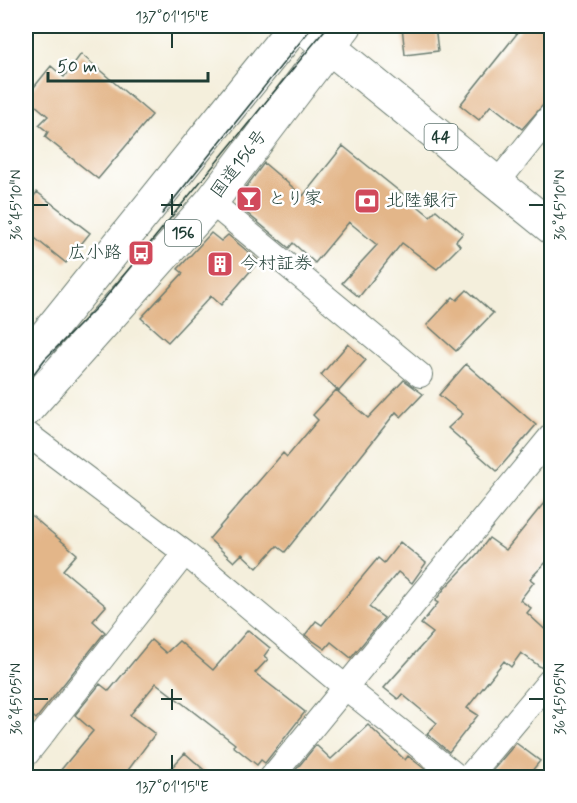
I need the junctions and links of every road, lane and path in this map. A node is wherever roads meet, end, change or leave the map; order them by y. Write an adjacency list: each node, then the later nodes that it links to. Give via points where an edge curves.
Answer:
1 (295, 26): 8 (main road, 156)
2 (302, 26): 3 (main road)
3 (337, 36): 5 (main road, 44); 6 (main road, 国道156号 / 156)
4 (552, 114): 5 (street)
5 (497, 183): 7 (main road, 44)
6 (211, 202): 9 (street); 10 (main road, 国道156号 / 156)
7 (552, 228)
8 (26, 360)
9 (420, 375)
10 (26, 411)
11 (26, 433): 13 (street)
12 (552, 435): 15 (street)
13 (185, 553): 15 (street); 16 (street)
14 (552, 678): 19 (street)
15 (345, 687): 17 (street); 18 (street)
16 (26, 754)
17 (271, 777)
18 (459, 777)
19 (468, 777)

